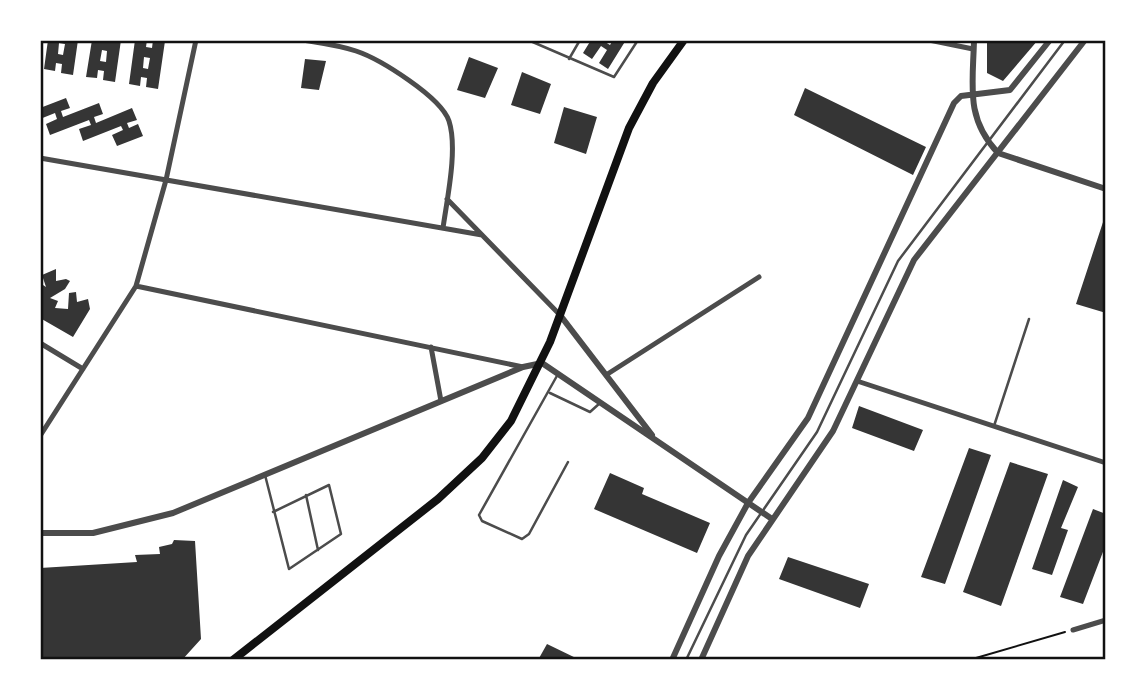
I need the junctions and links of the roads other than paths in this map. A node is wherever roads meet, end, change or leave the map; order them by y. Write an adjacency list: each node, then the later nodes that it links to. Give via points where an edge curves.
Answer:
1 (196, 40): 18 (street)
2 (303, 40): 20 (street, via 364,54 434,100 449,120 451,132)
3 (528, 40): 13 (lane)
4 (580, 40): 13 (lane)
5 (638, 40): 13 (lane, via 614,77)
6 (684, 40): 25 (main road, via 629,128)
7 (929, 40): 12 (street)
8 (974, 40): 12 (street)
9 (1050, 40): 14 (street, via 1010,90)
10 (1065, 40): 15 (lane)
11 (1085, 40): 16 (street)
12 (973, 49): 14 (street)
13 (569, 59)
14 (972, 96): 15 (street, via 975,118); 45 (street, via 961,96 954,103 804,428)
15 (986, 141): 16 (street); 46 (lane, via 898,261 817,432)
16 (998, 153): 19 (street); 34 (street, via 914,260)
17 (40, 158): 18 (street)
18 (166, 180): 21 (street); 24 (street)
19 (1106, 189)
20 (447, 199): 21 (street); 22 (street)
21 (443, 228): 22 (street)
22 (482, 235): 25 (street)
23 (759, 277): 33 (street)
24 (136, 286): 28 (street); 31 (street)
25 (561, 315): 29 (main road); 33 (street)
26 (1029, 319): 38 (lane)
27 (40, 343): 31 (street)
28 (431, 347): 30 (street); 36 (street)
29 (542, 363): 30 (street); 32 (street); 53 (main road, via 511,421 461,478)
30 (523, 367): 36 (street)
31 (83, 369): 39 (street)
32 (558, 374): 35 (lane); 37 (street)
33 (607, 376): 40 (street)
34 (857, 381): 38 (street); 48 (street, via 827,443)
35 (550, 393): 37 (lane, via 590,412); 41 (lane, via 479,515 482,521 522,539)
36 (441, 401): 43 (street)
37 (600, 402): 40 (street)
38 (994, 426): 42 (street)
39 (40, 436)
40 (655, 440): 45 (street)
41 (568, 462)
42 (1106, 463)
43 (265, 475): 47 (lane); 49 (street, via 131,526 93,533)
44 (306, 495): 47 (lane); 50 (lane); 50 (lane, via 329,485 341,534)
45 (748, 503): 46 (street); 54 (street)
46 (761, 511): 48 (street); 55 (lane, via 733,558)
47 (273, 512): 50 (lane, via 289,569)
48 (772, 519): 56 (street, via 739,573)
49 (40, 533)
50 (318, 550)
51 (1106, 620): 52 (street)
52 (1073, 630)
53 (233, 660)
54 (672, 660)
55 (686, 660)
56 (701, 660)

